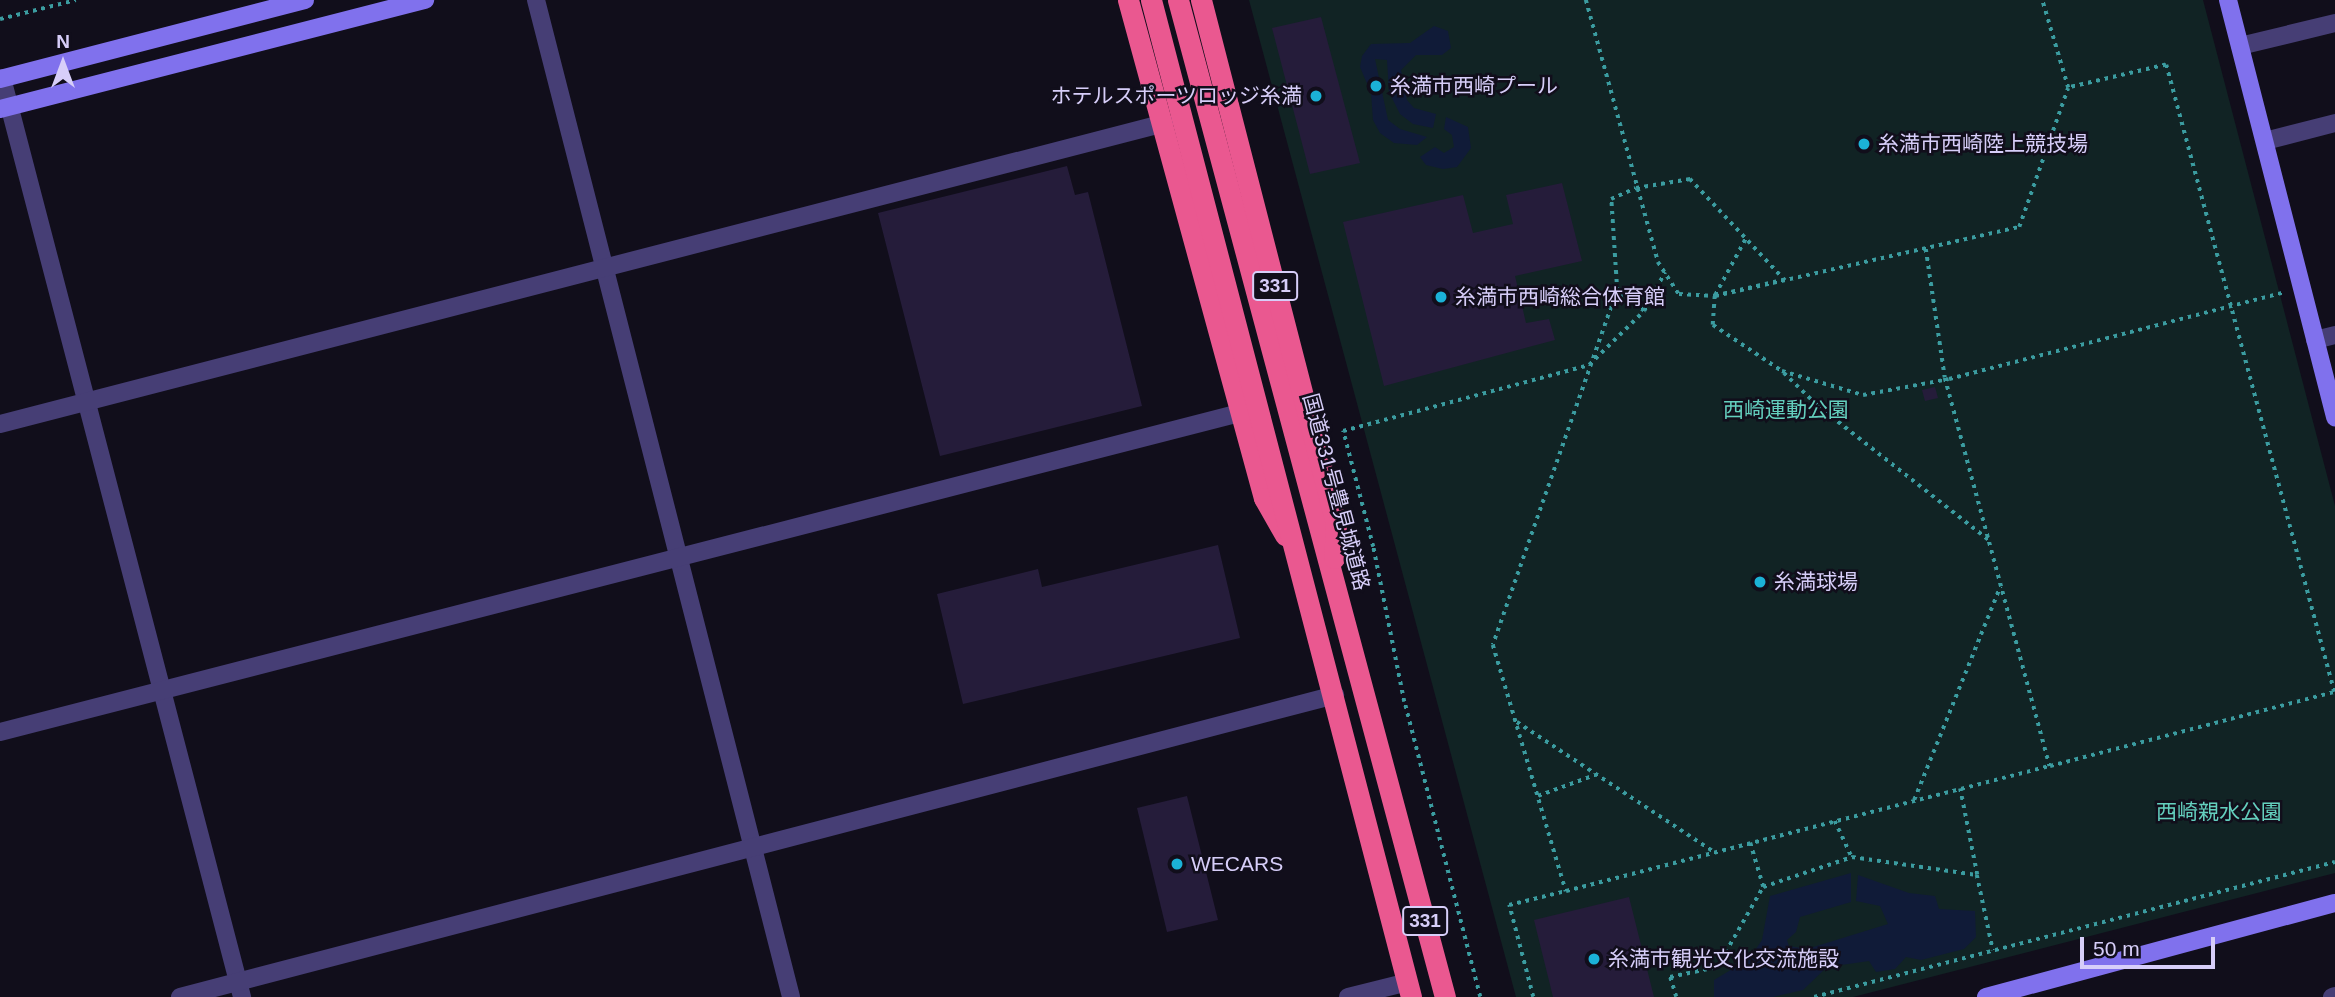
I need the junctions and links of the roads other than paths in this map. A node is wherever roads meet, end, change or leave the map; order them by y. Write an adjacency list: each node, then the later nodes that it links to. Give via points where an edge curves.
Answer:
1 (304, 0): 11 (street)
2 (425, 0): 12 (street)
3 (536, 0): 16 (street)
4 (1128, 0): 13 (highway, 331)
5 (1151, 0): 24 (highway, 331)
6 (1178, 0): 25 (highway, 国道331号豊見城道路 / 331)
7 (1200, 0): 25 (highway, 331, via 1336,524)
8 (2228, 0): 10 (street)
9 (2335, 23): 10 (street)
10 (2240, 46): 15 (street)
11 (1, 78): 12 (street)
12 (5, 108): 19 (street)
13 (1165, 123): 16 (street); 20 (highway, 331)
14 (2335, 123): 15 (street)
15 (2264, 141): 18 (street)
16 (604, 267): 19 (street); 23 (street)
17 (2335, 335): 18 (street)
18 (2315, 340): 21 (street)
19 (88, 401): 22 (street); 26 (street)
20 (1240, 413): 23 (street); 24 (highway, 331, via 1264,498)
21 (2335, 416)
22 (0, 424)
23 (678, 555): 26 (street); 29 (street)
24 (1300, 561): 27 (highway, 331)
25 (1333, 575): 36 (highway, 国道331号豊見城道路 / 331)
26 (161, 691): 28 (street); 31 (street)
27 (1335, 695): 29 (street); 32 (highway, 331)
28 (0, 732)
29 (752, 845): 31 (street); 34 (street)
30 (2335, 902): 37 (street)
31 (240, 989): 33 (street)
32 (1410, 989): 35 (street)
33 (180, 997)
34 (791, 997)
35 (1348, 997)
36 (1445, 997)
37 (1986, 997)

